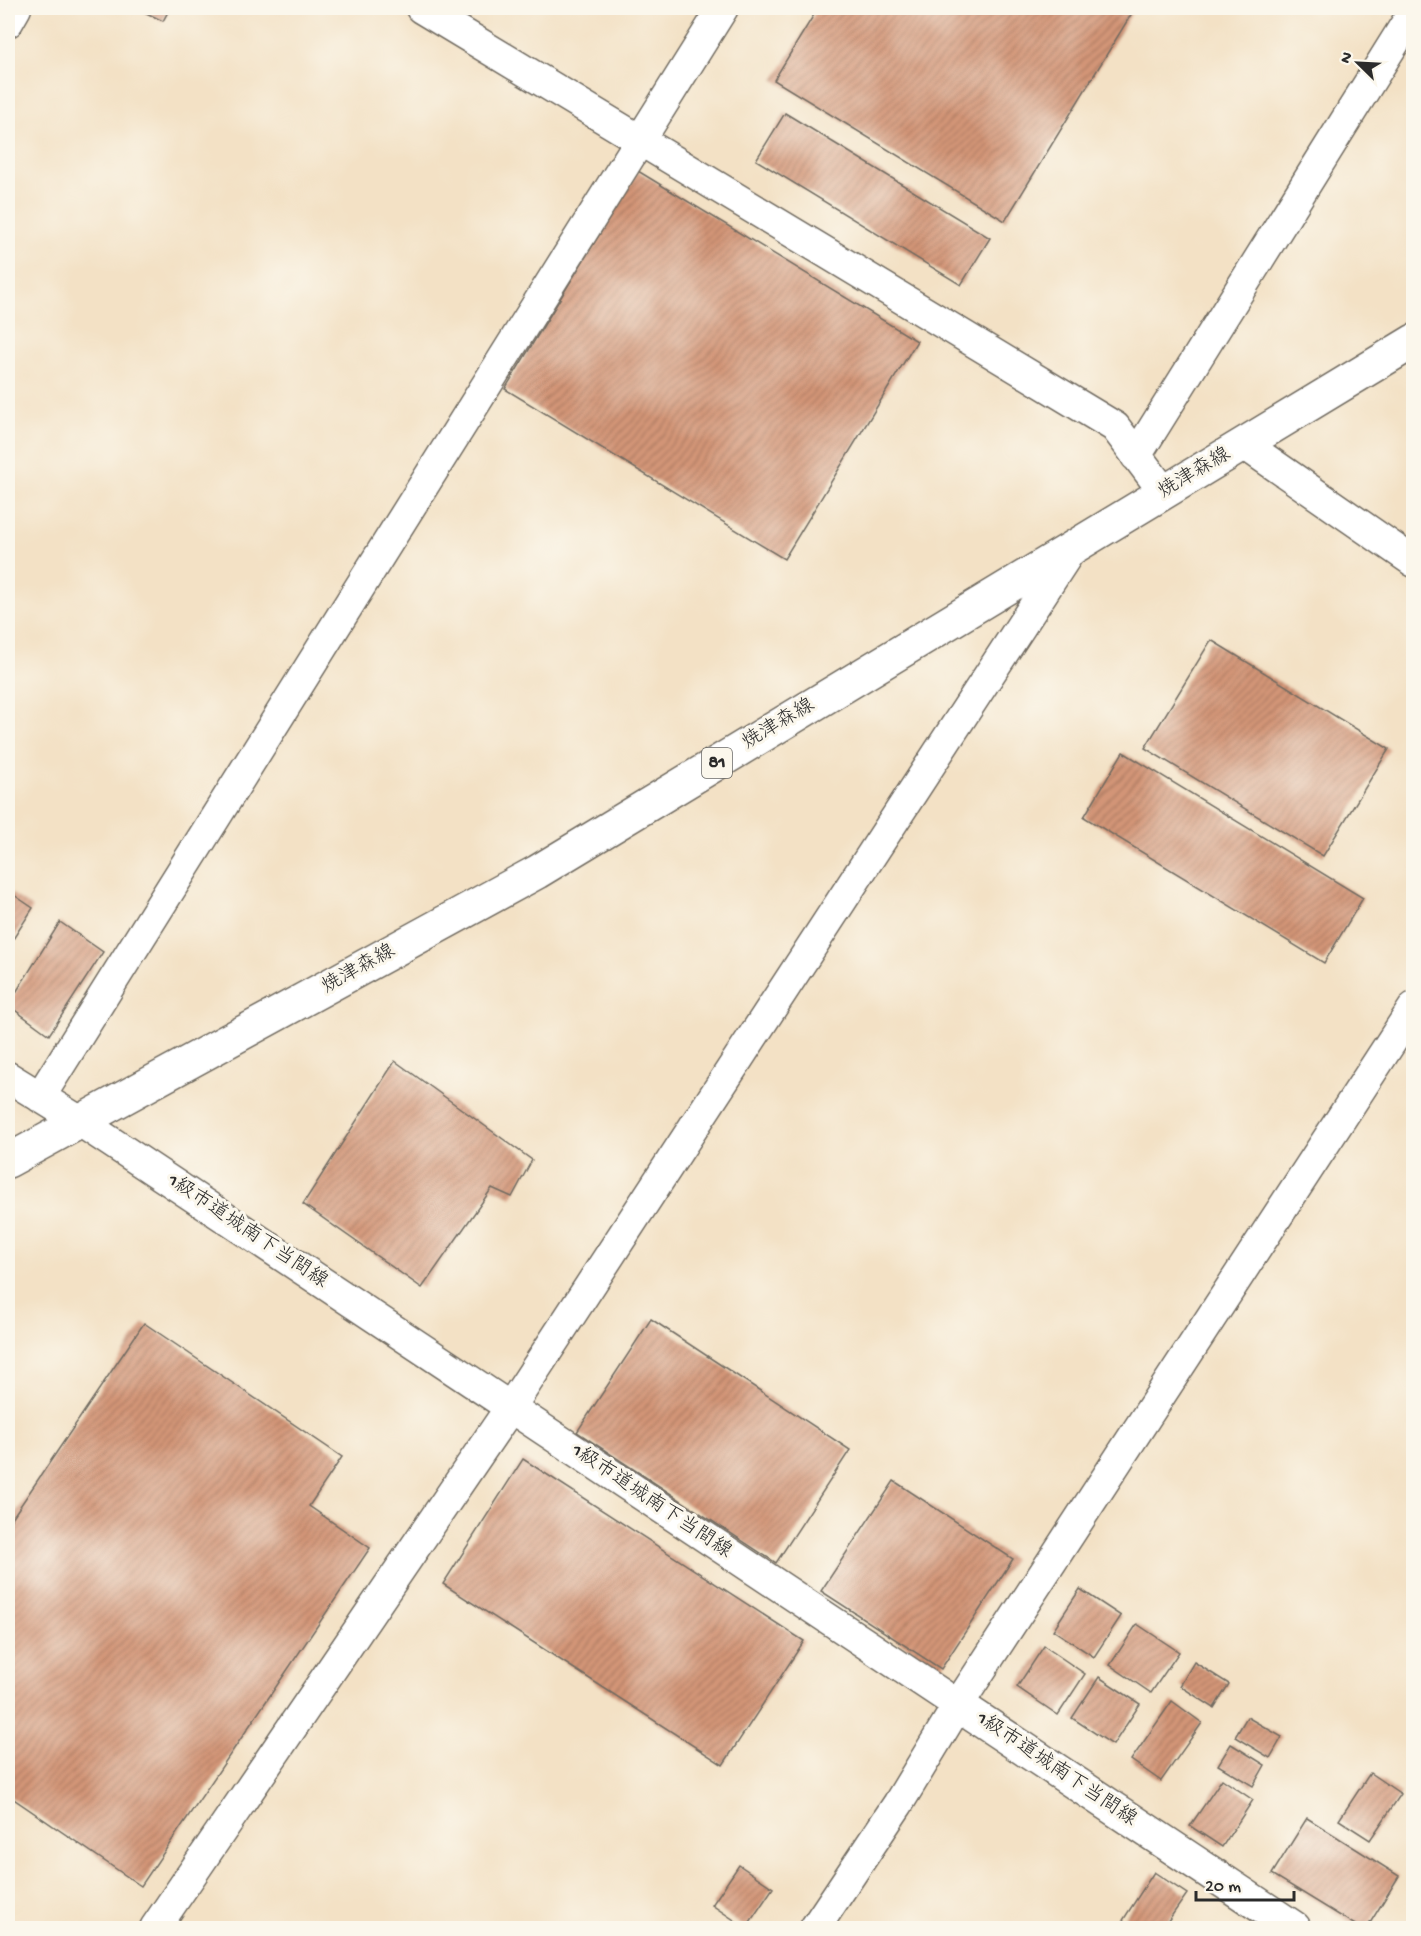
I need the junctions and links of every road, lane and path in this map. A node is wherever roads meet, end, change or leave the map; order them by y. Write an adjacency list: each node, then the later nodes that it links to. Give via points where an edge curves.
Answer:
1 (16, 8): 5 (street)
2 (421, 8): 6 (street)
3 (723, 8): 6 (street)
4 (1413, 11): 9 (street)
5 (8, 22)
6 (641, 141): 9 (street, via 1115,427); 15 (street)
7 (1413, 341): 8 (main road, 焼津森線 / 81)
8 (1244, 444): 10 (main road, 焼津森線 / 81); 12 (street)
9 (1136, 456): 10 (street)
10 (1164, 492): 11 (main road, 焼津森線 / 81)
11 (1072, 548): 16 (main road, 焼津森線 / 81, via 537,872); 18 (street)
12 (1413, 562)
13 (1413, 1007): 19 (street)
14 (8, 1077): 15 (street, 1級市道城南下当間線)
15 (40, 1097): 16 (street, 1級市道城南下当間線)
16 (81, 1122): 17 (main road, 焼津森線 / 81); 18 (street, 1級市道城南下当間線)
17 (8, 1161)
18 (510, 1408): 19 (street, 1級市道城南下当間線); 20 (street)
19 (958, 1705): 21 (street); 22 (main road, 1級市道城南下当間線)
20 (155, 1929)
21 (815, 1929)
22 (1294, 1929)

